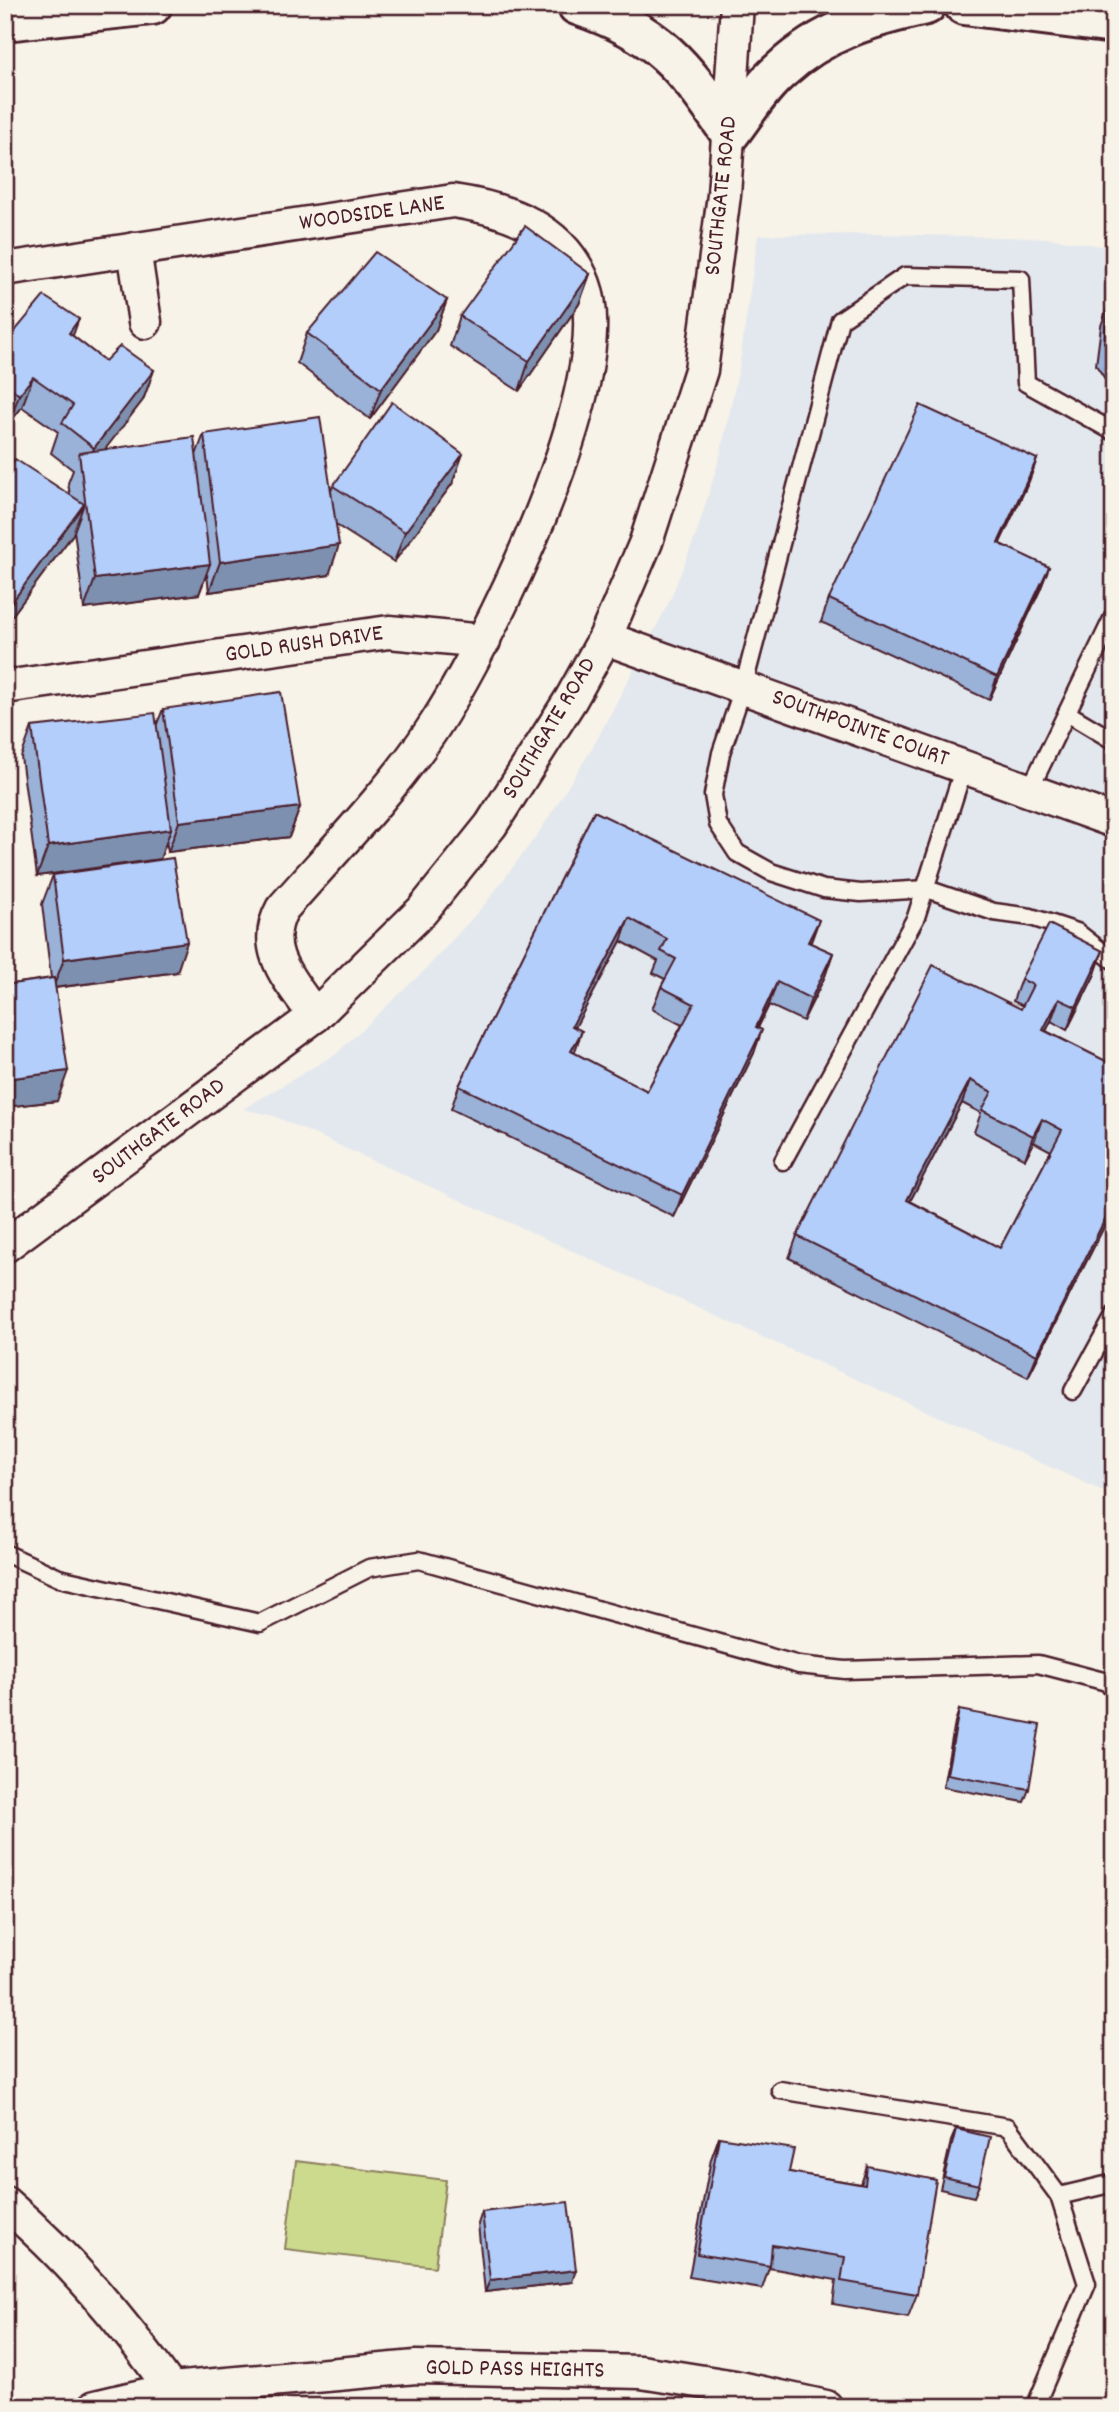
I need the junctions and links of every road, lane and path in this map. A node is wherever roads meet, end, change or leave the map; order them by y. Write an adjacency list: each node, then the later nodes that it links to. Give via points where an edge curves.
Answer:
1 (75, 5): 7 (main road)
2 (152, 5): 7 (main road)
3 (577, 5): 9 (main road, via 617,19 652,40 686,70)
4 (737, 5): 9 (street, SOUTHGATE ROAD)
5 (926, 5): 9 (main road, via 875,16 811,45 779,71)
6 (964, 5): 8 (main road)
7 (22, 19)
8 (1114, 24)
9 (730, 132): 15 (street, SOUTHGATE ROAD, via 701,370 646,542)
10 (134, 249): 11 (street, WOODSIDE LANE); 12 (street); 16 (street, WOODSIDE LANE, via 453,201 489,206 522,218 571,258 584,285 591,320 588,365 557,469)
11 (5, 269)
12 (145, 323)
13 (1114, 432): 18 (lane, via 1026,383 1021,279 905,276 840,320)
14 (1114, 615): 19 (lane)
15 (605, 638): 18 (street, SOUTHPOINTE COURT); 26 (street, SOUTHGATE ROAD, via 572,699 491,825 422,911)
16 (484, 642): 17 (street, GOLD RUSH DRIVE, via 389,632); 26 (street, via 406,767 282,909 274,925 273,945 280,964)
17 (5, 687)
18 (743, 688): 21 (street, SOUTHPOINTE COURT); 24 (lane, via 721,754 713,796 718,824 737,853 771,872 824,889 861,894)
19 (1067, 713): 20 (lane); 22 (lane)
20 (1114, 741)
21 (964, 767): 22 (street, SOUTHPOINTE COURT); 24 (lane)
22 (1029, 791): 23 (street, SOUTHPOINTE COURT)
23 (1114, 821)
24 (927, 889): 25 (lane, via 994,912 1031,917 1077,932); 27 (lane)
25 (1114, 961)
26 (315, 1016): 28 (street, SOUTHGATE ROAD)
27 (783, 1161)
28 (5, 1246)
29 (1114, 1316): 30 (lane)
30 (1073, 1391)
31 (5, 1553): 32 (lane, via 59,1578 260,1623 369,1568 419,1559 799,1665 845,1670 1038,1664 1107,1682)
32 (1114, 1691)
33 (780, 2090): 35 (lane, via 1008,2127)
34 (1114, 2183): 35 (lane)
35 (1059, 2196): 40 (lane, via 1087,2284)
36 (5, 2203): 37 (street, via 57,2247 129,2331)
37 (194, 2394): 38 (street, GOLD PASS HEIGHTS); 39 (street, GOLD PASS HEIGHTS, via 416,2367 641,2372)
38 (95, 2407)
39 (826, 2407)
40 (1035, 2407)

